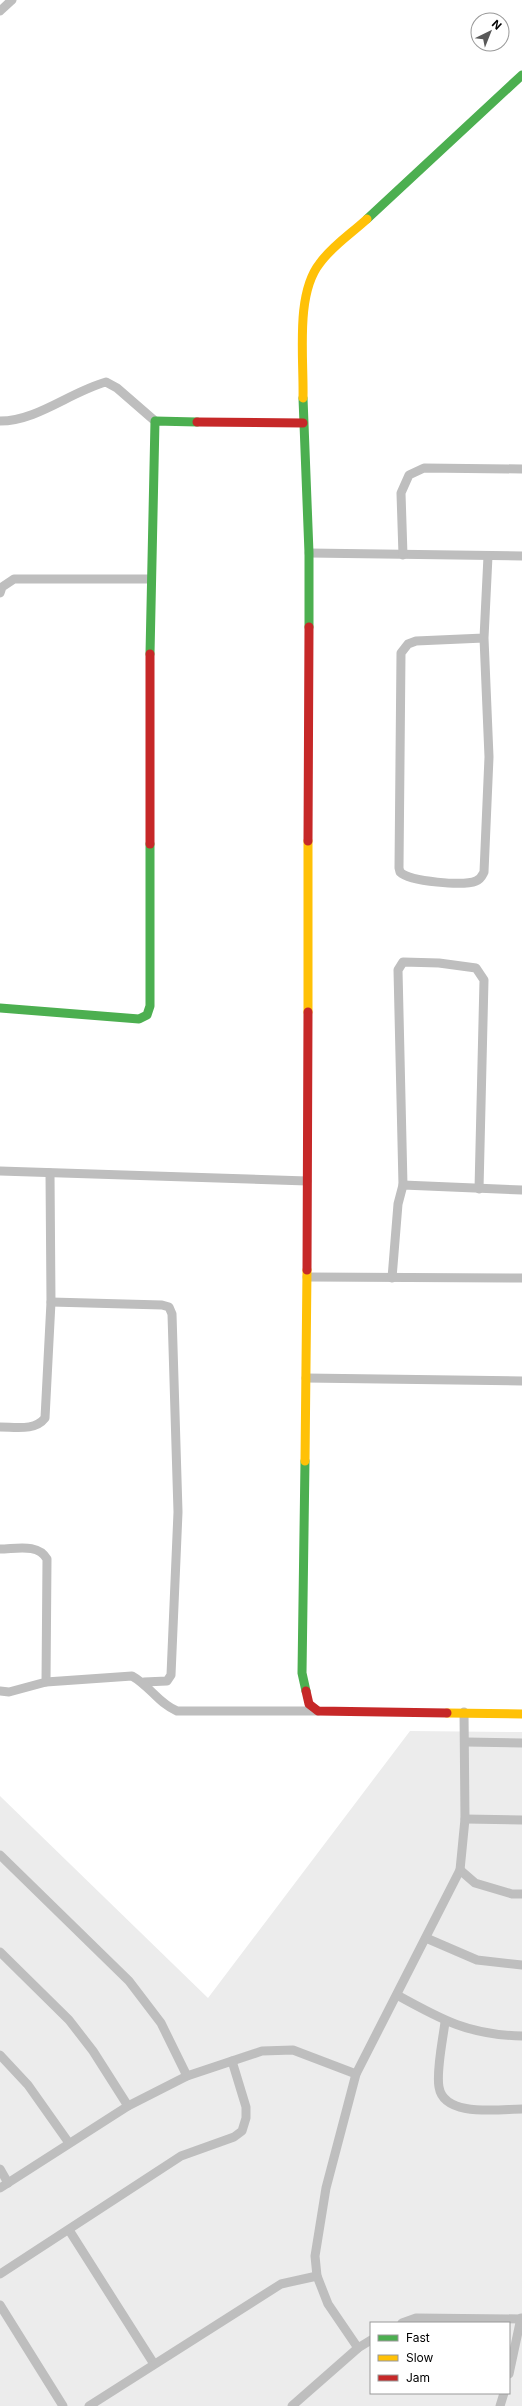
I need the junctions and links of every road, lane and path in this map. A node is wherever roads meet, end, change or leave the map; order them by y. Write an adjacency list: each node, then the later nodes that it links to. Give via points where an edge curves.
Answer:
1 (12, 0): 2 (street)
2 (0, 11)
3 (522, 74): 6 (street, via 320,262 309,280 304,298)
4 (0, 421): 5 (street, via 10,421 32,414 106,382 117,388)
5 (155, 421): 6 (street); 12 (street)
6 (303, 423): 8 (street)
7 (522, 469): 9 (street, via 424,468 409,475 402,493)
8 (309, 553): 9 (street); 18 (street)
9 (403, 555): 10 (street)
10 (488, 556): 11 (street); 14 (street)
11 (522, 556)
12 (150, 579): 13 (street, via 14,579 2,587); 15 (street, via 150,1006 147,1015 139,1019)
13 (0, 593)
14 (484, 638): 14 (street, via 489,757 484,872 481,878 475,881 436,882 410,879 400,872 399,868 401,653 408,644 416,641)
15 (0, 1008)
16 (0, 1171): 17 (street)
17 (50, 1172): 18 (street); 25 (street)
18 (307, 1181): 22 (street)
19 (403, 1185): 20 (street); 20 (street, via 398,970 403,962 439,963 476,968 484,980); 23 (street, via 398,1204)
20 (479, 1189): 21 (street)
21 (522, 1190)
22 (307, 1277): 23 (street); 26 (street)
23 (392, 1278): 24 (street)
24 (522, 1278)
25 (51, 1302): 28 (street, via 45,1418 40,1425 32,1427); 31 (street, via 162,1305 169,1307 172,1314 178,1512 171,1675 166,1681)
26 (306, 1378): 27 (street); 33 (street, via 302,1673 309,1704)
27 (522, 1381)
28 (0, 1427)
29 (0, 1549): 30 (street, via 36,1548 43,1552 47,1559)
30 (46, 1682): 31 (street, via 132,1676); 32 (street, via 9,1692)
31 (144, 1682): 33 (street, via 164,1705 177,1711)
32 (0, 1691)
33 (318, 1711): 34 (street)
34 (464, 1712): 35 (street); 36 (street)
35 (522, 1714)
36 (466, 1742): 37 (street); 38 (street)
37 (522, 1743)
38 (465, 1819): 39 (street); 41 (street)
39 (522, 1820)
40 (0, 1855): 52 (street, via 129,1980 161,2023)
41 (460, 1870): 42 (street, via 475,1883 512,1894); 43 (street)
42 (522, 1894)
43 (426, 1938): 45 (street, via 477,1960); 46 (street)
44 (0, 1952): 53 (street, via 69,2020 93,2051)
45 (522, 1965)
46 (397, 1995): 47 (street); 51 (street)
47 (445, 2022): 48 (street, via 494,2036); 54 (street, via 439,2087 445,2099 469,2110)
48 (522, 2036)
49 (0, 2055): 55 (street, via 28,2085)
50 (232, 2061): 51 (street, via 262,2051 293,2050); 52 (street); 59 (street, via 246,2107 242,2130 234,2137 181,2156)
51 (356, 2074): 61 (street, via 326,2188 315,2256)
52 (187, 2076): 53 (street)
53 (128, 2106): 55 (street)
54 (522, 2109)
55 (69, 2143): 57 (street)
56 (0, 2169): 57 (street)
57 (8, 2183): 58 (street)
58 (0, 2188)
59 (69, 2230): 60 (street); 67 (street)
60 (0, 2274)
61 (317, 2276): 66 (street, via 328,2304); 67 (street, via 281,2284)
62 (0, 2305): 70 (street)
63 (521, 2318): 64 (street, via 416,2318); 68 (street)
64 (405, 2322)
65 (370, 2341): 66 (street)
66 (358, 2348): 72 (street)
67 (154, 2364): 71 (street)
68 (510, 2369)
69 (504, 2394): 73 (street)
70 (63, 2406)
71 (89, 2406)
72 (292, 2406)
73 (500, 2406)

